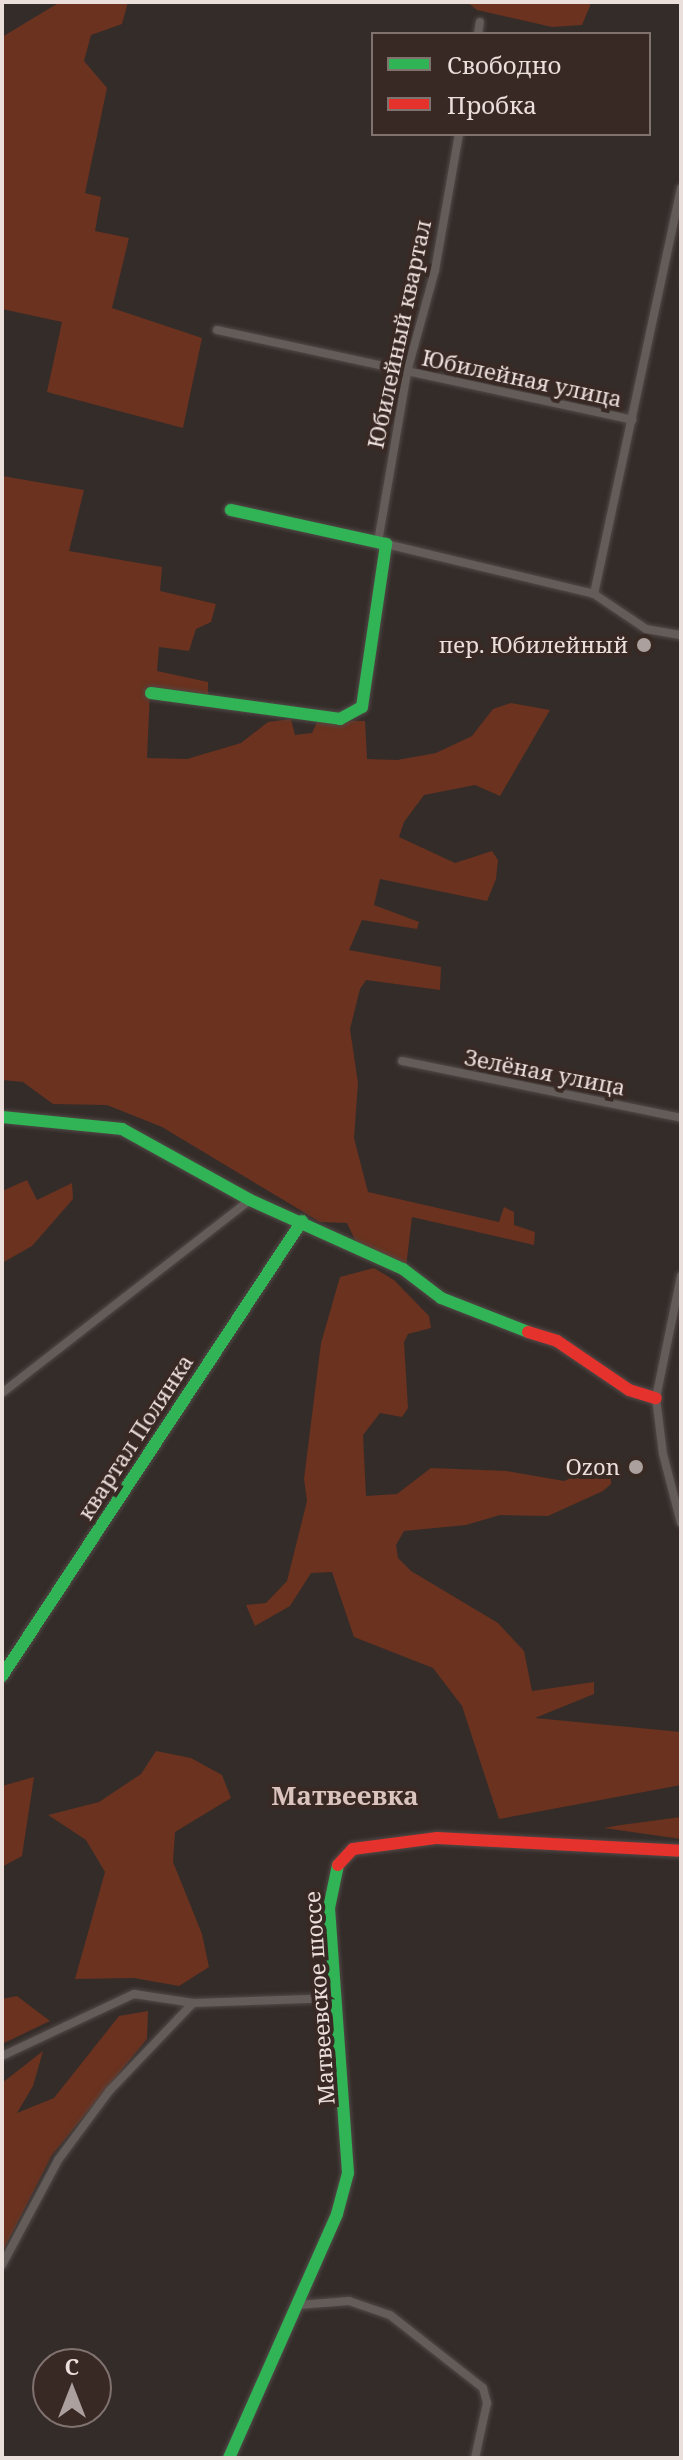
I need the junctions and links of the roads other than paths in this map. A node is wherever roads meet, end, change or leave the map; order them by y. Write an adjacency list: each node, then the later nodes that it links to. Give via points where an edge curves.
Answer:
1 (480, 22): 2 (street)
2 (478, 32)
3 (459, 136): 6 (street, Юбилейный квартал, via 435,270)
4 (681, 188): 7 (street)
5 (217, 330): 6 (street, Юбилейная улица)
6 (407, 372): 7 (street, Юбилейная улица); 9 (street, Юбилейный квартал)
7 (632, 420): 10 (street)
8 (231, 510): 9 (street)
9 (382, 543): 10 (street); 12 (street, Юбилейный квартал, via 364,701 357,713 340,719)
10 (594, 594): 11 (street, via 646,629)
11 (681, 635)
12 (151, 693)
13 (402, 1061): 15 (street, Зелёная улица)
14 (2, 1117): 16 (street, via 122,1129)
15 (681, 1118)
16 (250, 1200): 17 (street); 19 (street)
17 (302, 1221): 20 (street, via 403,1269 441,1298 487,1320 557,1341 629,1390); 22 (street, квартал Полянка)
18 (681, 1276): 20 (street)
19 (2, 1393)
20 (656, 1398): 21 (street, via 663,1454)
21 (681, 1523)
22 (2, 1676)
23 (681, 1851): 24 (street, Матвеевское шоссе, via 437,1838 353,1849 338,1863 330,1881)
24 (337, 1998): 25 (street); 28 (street, Матвеевское шоссе, via 348,2173 337,2214)
25 (193, 2003): 26 (street, via 121,1997); 27 (street, via 110,2090 58,2160)
26 (2, 2056)
27 (2, 2265)
28 (298, 2305): 29 (street, Матвеевское шоссе); 30 (street, via 349,2301 390,2315 483,2388 487,2403)
29 (229, 2458)
30 (475, 2458)

